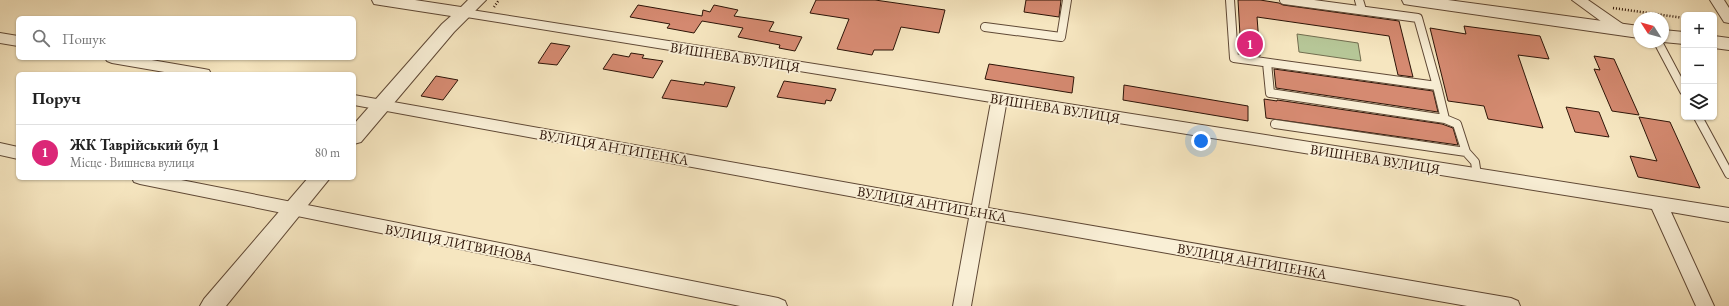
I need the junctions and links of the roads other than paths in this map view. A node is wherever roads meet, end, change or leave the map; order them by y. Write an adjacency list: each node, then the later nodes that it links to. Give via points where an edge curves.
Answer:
1 (380, 0): 11 (street, ВИШНЕВА ВУЛИЦЯ)
2 (478, 0): 11 (street)
3 (1067, 0): 13 (lane, via 1061,37)
4 (1230, 0): 23 (lane, via 1234,58)
5 (1284, 0): 10 (lane)
6 (1359, 0): 10 (lane)
7 (1410, 0): 14 (street)
8 (1718, 0): 12 (street)
9 (1583, 2): 14 (street)
10 (1362, 10): 26 (lane, via 1418,18)
11 (465, 13): 27 (street, ВИШНЕВА ВУЛИЦЯ); 29 (street, via 448,28)
12 (1729, 19)
13 (985, 27)
14 (1631, 31)
15 (1669, 37): 17 (street)
16 (0, 38): 18 (street)
17 (1681, 38)
18 (16, 41)
19 (1717, 42): 20 (street)
20 (1729, 44)
21 (1661, 48): 25 (lane)
22 (124, 60): 24 (street)
23 (1267, 62): 26 (lane); 30 (lane, via 1270,93)
24 (192, 72)
25 (1681, 85)
26 (1437, 86): 30 (lane)
27 (1000, 99): 38 (street, ВИШНЕВА ВУЛИЦЯ); 43 (street)
28 (356, 100): 29 (street, ВУЛИЦЯ АНТИПЕНКА)
29 (381, 105): 33 (street); 43 (street, ВУЛИЦЯ АНТИПЕНКА)
30 (1445, 119): 35 (lane, via 1457,124)
31 (1700, 120): 37 (lane)
32 (1275, 124): 35 (lane)
33 (356, 135)
34 (0, 149): 36 (street)
35 (1466, 152): 38 (lane, via 1475,162)
36 (16, 153)
37 (1729, 174)
38 (1477, 175): 41 (street, ВИШНЕВА ВУЛИЦЯ)
39 (150, 180): 42 (street, ВУЛИЦЯ ЛИТВИНОВА)
40 (318, 180): 42 (street)
41 (1659, 205): 44 (street, ВИШНЕВА ВУЛИЦЯ); 49 (street)
42 (293, 210): 45 (street); 46 (street, ВУЛИЦЯ ЛИТВИНОВА)
43 (980, 213): 47 (street); 48 (street, ВУЛИЦЯ АНТИПЕНКА)
44 (1729, 215)
45 (212, 306)
46 (778, 306)
47 (962, 306)
48 (1511, 306)
49 (1705, 306)

